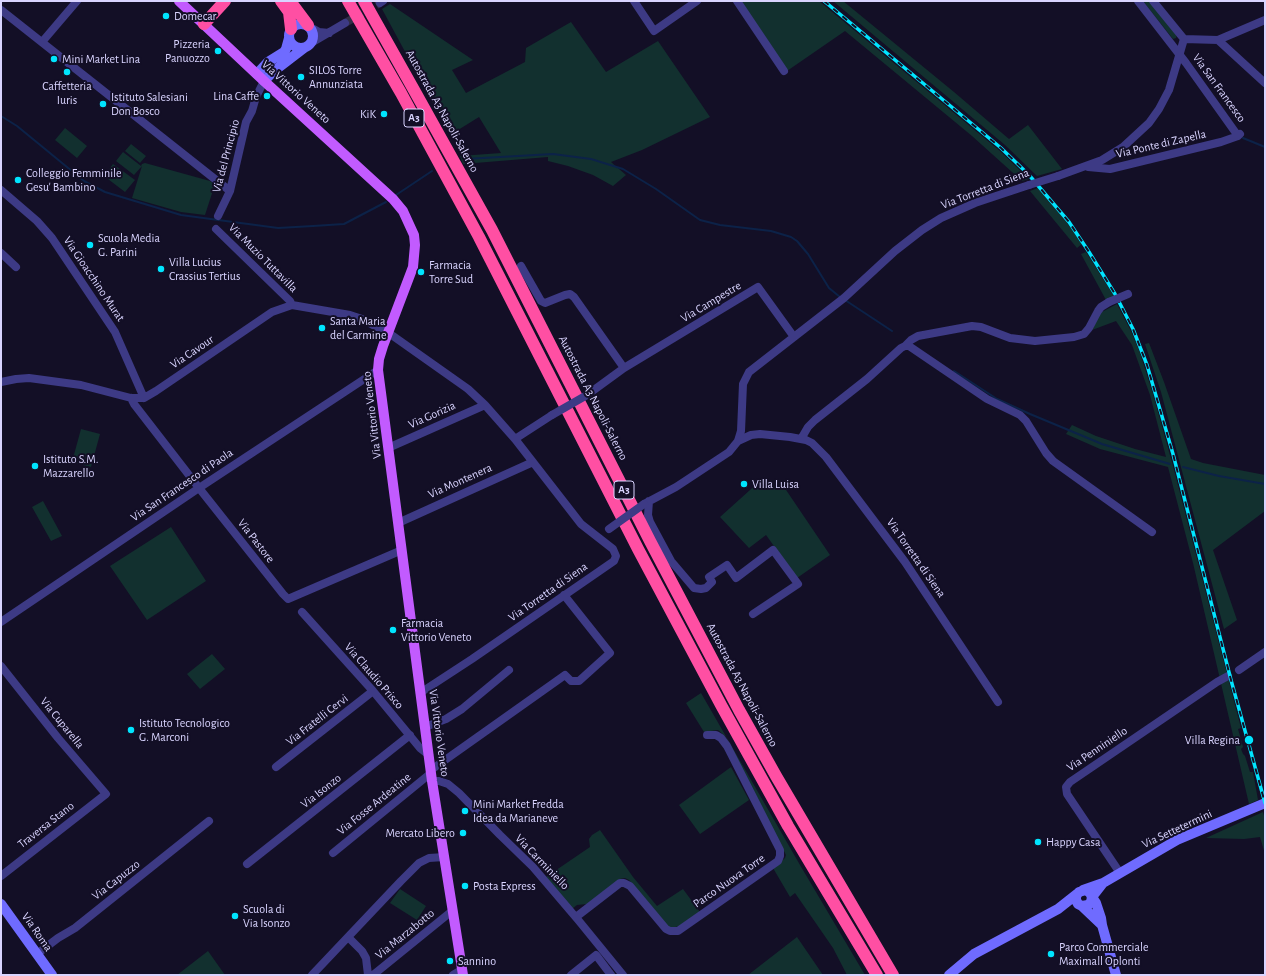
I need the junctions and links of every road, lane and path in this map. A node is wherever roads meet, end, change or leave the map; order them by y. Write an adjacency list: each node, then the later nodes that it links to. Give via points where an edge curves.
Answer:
1 (77, 1): 25 (street)
2 (180, 1): 18 (main road, Via Vittorio Veneto)
3 (225, 1): 18 (highway)
4 (281, 1): 22 (highway, via 289,12)
5 (290, 1): 19 (highway)
6 (342, 1): 20 (highway)
7 (348, 1): 20 (highway, A3)
8 (364, 1): 32 (highway, Autostrada A3 Napoli-Salerno / A3)
9 (634, 1): 10 (street, via 654,31)
10 (697, 1)
11 (737, 1): 28 (street)
12 (1138, 1): 27 (street, Via San Francesco)
13 (1153, 1): 23 (street)
14 (378, 2): 32 (highway)
15 (1, 10): 25 (street)
16 (1265, 20): 24 (street)
17 (345, 23): 21 (street)
18 (204, 24): 29 (main road, Via Vittorio Veneto)
19 (309, 26): 21 (street, via 319,32); 22 (main road, via 297,24); 26 (main road, via 314,37)
20 (366, 32): 110 (highway, A3, via 479,237 638,549 721,705 788,826)
21 (329, 33): 26 (street)
22 (290, 34): 26 (main road, via 295,46); 29 (main road, via 284,52 268,62)
23 (1184, 38): 24 (street); 27 (street, Via Torretta di Siena)
24 (1218, 40): 31 (street)
25 (42, 42): 36 (street)
26 (308, 45): 30 (main road)
27 (1180, 55): 33 (street, Via San Francesco); 34 (street, Via Torretta di Siena, via 1169,90 1149,123 1123,146 1102,160)
28 (784, 71)
29 (257, 74): 30 (main road, Via Vittorio Veneto)
30 (264, 81): 36 (street, Via del Principio, via 246,122); 44 (main road, Via Vittorio Veneto, via 393,199 409,223 415,245 413,267)
31 (1265, 83)
32 (414, 90): 111 (highway, Autostrada A3 Napoli-Salerno / A3, via 492,230 739,710)
33 (1239, 135): 34 (street, Via Ponte di Zapella, via 1221,142 1110,169)
34 (1085, 166): 45 (street, Via Torretta di Siena, bridge, via 975,203 942,218 894,251 844,298)
35 (1, 190): 51 (street, Via Gioacchino Murat, via 37,221 52,238 115,332)
36 (230, 191): 37 (street, Via del Principio)
37 (218, 216)
38 (216, 229): 43 (street, Via Muzio Tuttavilla)
39 (1, 253): 41 (street)
40 (521, 266): 47 (street, via 541,302 546,304 570,294 574,297)
41 (16, 267)
42 (1128, 294): 46 (street, bridge, via 1101,307 1084,334 1074,337 1023,340 972,326 918,336 910,340)
43 (292, 305): 44 (street, Via Cavour, via 350,315); 51 (street, Via Cavour, via 272,312)
44 (388, 333): 48 (main road, Via Vittorio Veneto); 52 (street)
45 (794, 337): 47 (street, Via Campestre, via 758,287); 55 (street, Via Torretta di Siena, via 746,376 743,384 742,426)
46 (906, 346): 54 (street, via 815,420); 61 (street, via 915,349 987,399 1020,415 1053,461)
47 (624, 368): 53 (street, Via Campestre, bridge, via 587,395)
48 (378, 370): 56 (main road, Via Vittorio Veneto); 58 (street, Via San Francesco di Paola)
49 (1, 382): 50 (street, via 29,378 59,381)
50 (131, 398): 51 (street); 58 (street, Via Pastore)
51 (144, 398)
52 (485, 404): 53 (street); 56 (street, Via Gorizia)
53 (515, 439): 57 (street)
54 (801, 439): 55 (street, Via Torretta di Siena, via 760,434); 75 (street, Via Torretta di Siena, via 812,443 840,474 905,562)
55 (738, 441): 59 (street, Via Torretta di Siena, via 729,452)
56 (388, 448): 60 (main road, Via Vittorio Veneto)
57 (533, 462): 60 (street, Via Montenera); 62 (street, via 581,524)
58 (199, 488): 63 (street, Via Pastore, via 288,599); 67 (street, Via San Francesco di Paola)
59 (647, 502): 62 (street, Via Torretta di Siena, bridge, via 609,529); 66 (street, via 650,522 671,561 694,588 706,588 712,582 709,577 727,565 736,578 773,550 798,584)
60 (398, 523): 63 (main road, Via Vittorio Veneto)
61 (1152, 532)
62 (600, 539): 64 (street, Via Torretta di Siena, via 613,550 616,556 614,560)
63 (402, 550): 74 (main road, Via Vittorio Veneto)
64 (564, 595): 74 (street, Via Torretta di Siena); 81 (street, Via Fosse Ardeatine, via 610,653 579,681 571,681 565,675)
65 (302, 612): 73 (street, Via Claudio Prisco)
66 (753, 614)
67 (1, 622)
68 (1265, 652): 71 (street)
69 (2, 669): 82 (street, Via Cuparella)
70 (509, 670): 76 (street, via 462,709)
71 (1239, 670)
72 (1228, 676): 88 (street, Via Penniniello, via 1066,787 1067,794)
73 (373, 691): 77 (street, Via Claudio Prisco); 80 (street, Via Fratelli Cervi)
74 (420, 693): 76 (main road, Via Vittorio Veneto)
75 (998, 702)
76 (425, 727): 79 (main road, Via Vittorio Veneto)
77 (410, 735): 79 (street, Via Claudio Prisco); 87 (street, Via Isonzo)
78 (707, 735): 97 (street, Parco Nuova Torre, via 716,734 726,746 780,850 778,861 678,931 666,929 630,886 624,883 620,883)
79 (429, 755): 81 (main road, Via Vittorio Veneto)
80 (276, 767)
81 (431, 774): 85 (street, Via Fosse Ardeatine); 86 (main road, Via Vittorio Veneto); 97 (street, Via Carminiello, via 459,793 537,872)
82 (106, 794): 89 (street, Traversa Stano)
83 (1265, 803): 88 (main road, Via Settetermini, via 1177,840)
84 (209, 821): 100 (street, Via Capuzzo, via 75,928)
85 (333, 853)
86 (444, 857): 96 (main road, Via Vittorio Veneto); 99 (street, via 429,858 419,863)
87 (247, 864)
88 (1120, 873): 90 (main road, Via Settetermini)
89 (1, 876)
90 (1103, 883): 91 (main road, Via Settetermini); 92 (main road, Via Settetermini)
91 (1080, 892): 92 (main road, via 1090,893); 94 (main road, via 1076,900); 95 (main road, Via Settetermini)
92 (1092, 897): 94 (main road, via 1090,904); 98 (main road)
93 (1, 904): 100 (main road, Via Roma)
94 (1081, 906): 95 (main road, Via Settetermini); 98 (main road)
95 (1058, 909): 112 (main road, Via Settetermini, via 974,954)
96 (452, 911): 101 (main road, Via Vittorio Veneto); 105 (street, Via Marzabotto)
97 (576, 917): 109 (street, Via Carminiello)
98 (1102, 926): 113 (main road)
99 (348, 936): 103 (street); 104 (street, via 366,958)
100 (37, 954): 102 (main road, Via Roma)
101 (463, 972): 106 (street)
102 (52, 975)
103 (312, 975)
104 (368, 975)
105 (374, 975)
106 (454, 975)
107 (571, 975): 108 (street, via 596,956)
108 (611, 975)
109 (623, 975)
110 (877, 975)
111 (893, 975)
112 (949, 975)
113 (1116, 975)

